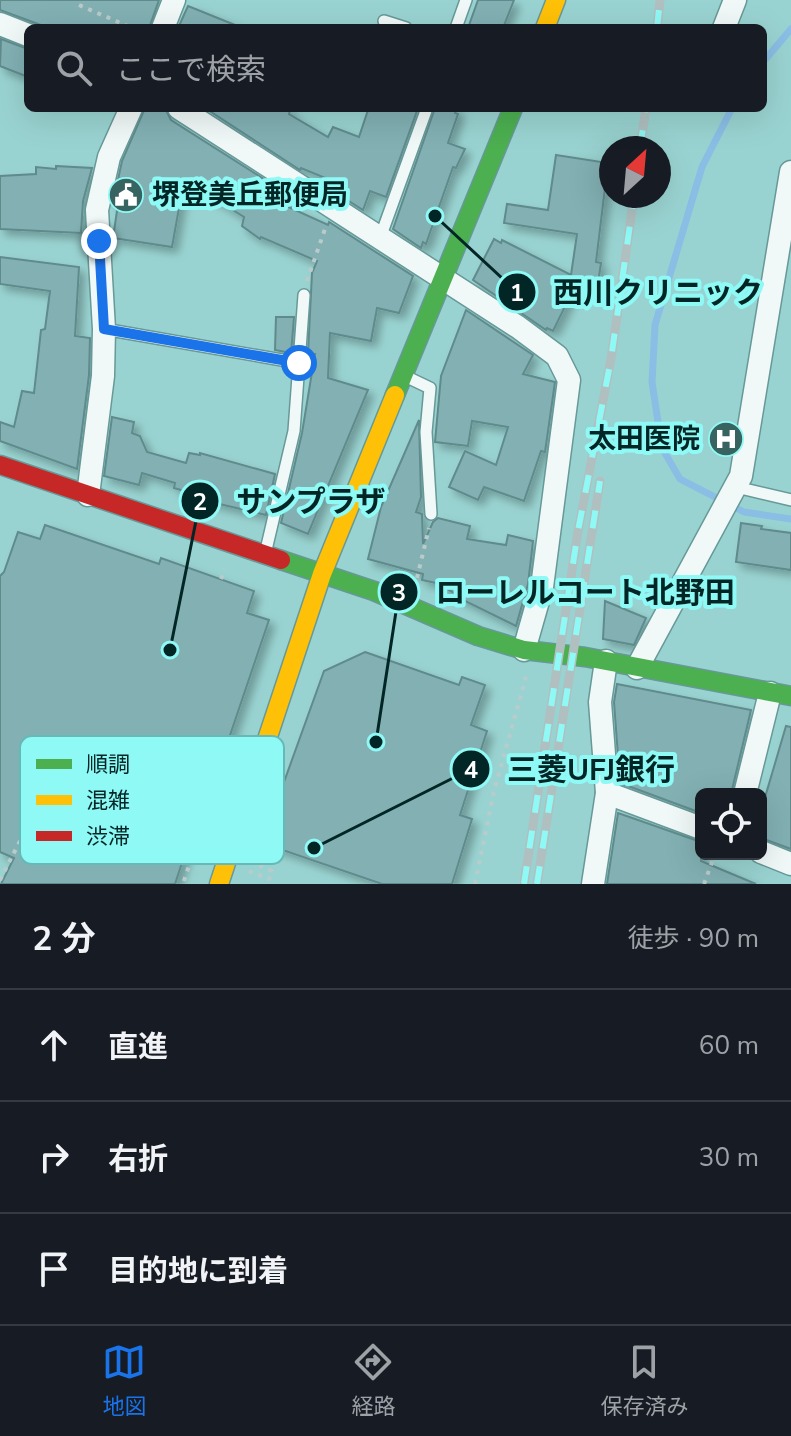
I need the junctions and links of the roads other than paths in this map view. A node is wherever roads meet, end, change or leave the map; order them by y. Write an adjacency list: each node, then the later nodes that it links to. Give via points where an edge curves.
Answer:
1 (174, 0): 7 (street)
2 (466, 0): 9 (lane)
3 (556, 0): 10 (street)
4 (735, 0): 11 (street)
5 (384, 21): 8 (lane)
6 (0, 24): 12 (street)
7 (165, 24)
8 (393, 24)
9 (457, 24)
10 (547, 24)
11 (726, 24)
12 (24, 33)
13 (129, 112): 22 (street, via 109,157 97,210)
14 (185, 112): 19 (street)
15 (426, 112): 19 (lane)
16 (511, 112): 20 (street)
17 (791, 172): 18 (street)
18 (786, 224): 26 (street)
19 (380, 238): 20 (street)
20 (444, 278): 24 (street); 32 (street, via 557,356 569,380 542,587)
21 (304, 295): 23 (lane)
22 (104, 329): 23 (lane); 27 (street)
23 (299, 363): 30 (lane, via 294,431)
24 (403, 375): 29 (lane, via 430,388 426,432); 31 (street)
25 (1, 467): 27 (street)
26 (736, 487): 28 (lane); 34 (street)
27 (88, 495): 30 (street)
28 (791, 500)
29 (431, 514)
30 (265, 555): 31 (street)
31 (322, 574): 32 (street, via 374,591); 36 (street)
32 (527, 659): 33 (street)
33 (606, 661): 34 (street); 38 (street, via 600,702)
34 (637, 668): 35 (street)
35 (780, 694): 37 (street)
36 (268, 736)
37 (747, 788)
38 (607, 793): 39 (street); 44 (street)
39 (695, 826)
40 (767, 854): 42 (street)
41 (226, 864): 43 (street)
42 (791, 864)
43 (219, 884)
44 (593, 884)

